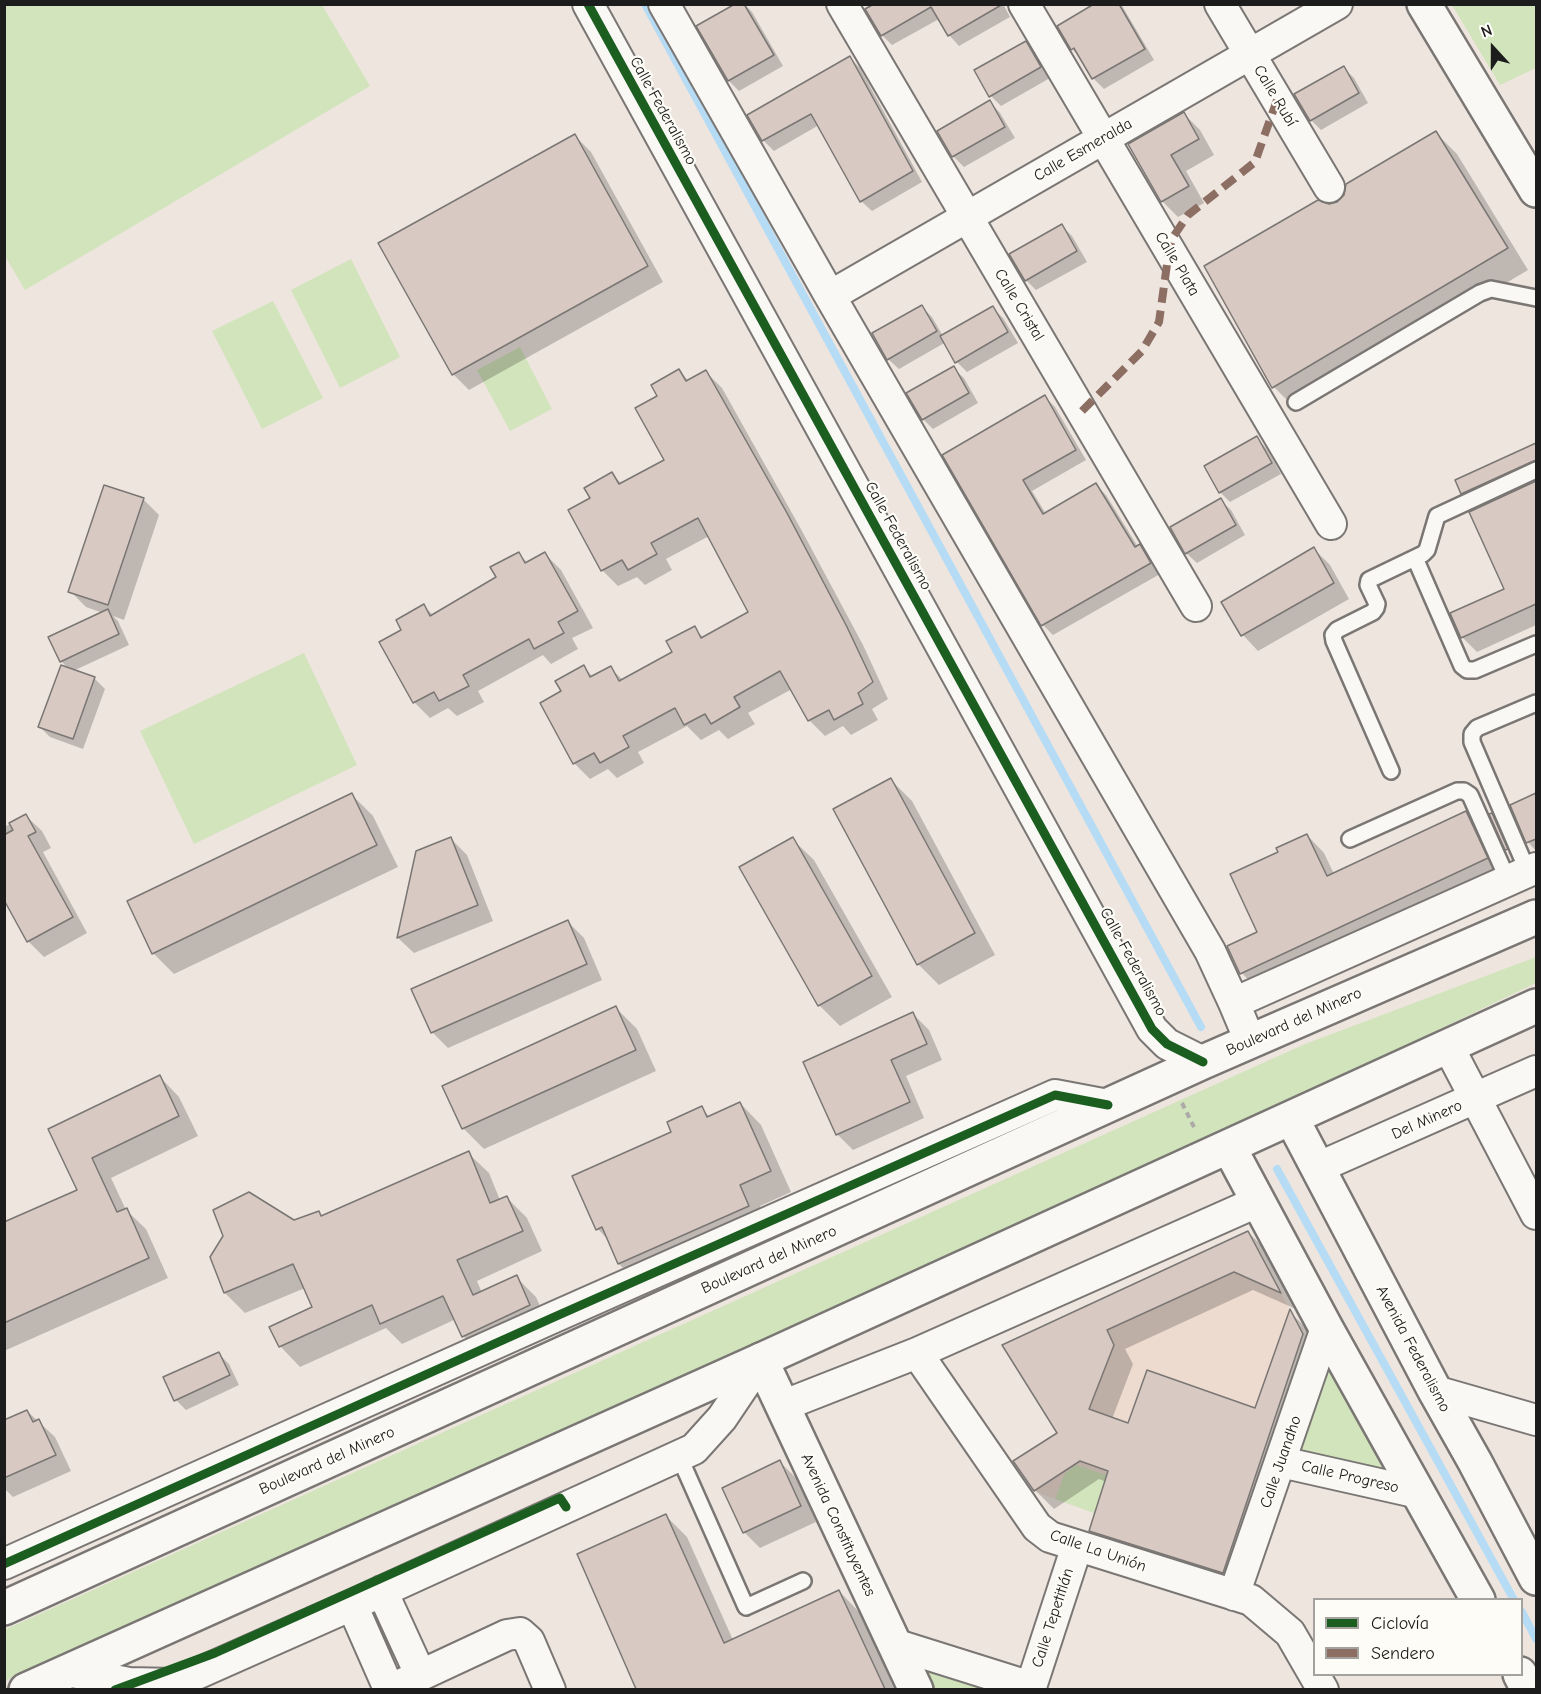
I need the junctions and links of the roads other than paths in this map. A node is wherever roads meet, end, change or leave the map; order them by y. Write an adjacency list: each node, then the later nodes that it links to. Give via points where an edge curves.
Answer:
1 (588, 4): 30 (street, Calle Federalismo, via 1152,1029 1167,1044)
2 (664, 4): 13 (street)
3 (842, 4): 12 (street, Calle Cristal)
4 (1024, 4): 9 (street, Calle Plata)
5 (1220, 4): 8 (street, Calle Rubí)
6 (1337, 4): 8 (street, Calle Esmeralda)
7 (1424, 4): 10 (main road)
8 (1250, 54): 9 (street, Calle Esmeralda); 11 (street, Calle Rubí)
9 (1104, 139): 12 (street, Calle Esmeralda); 17 (street, Calle Plata)
10 (1532, 175)
11 (1329, 187)
12 (967, 217): 13 (street, Calle Esmeralda); 19 (street, Calle Cristal)
13 (830, 296): 26 (street, via 1210,951)
14 (1536, 298): 15 (lane, via 1491,289 1480,292)
15 (1296, 402)
16 (1536, 470): 18 (lane, via 1437,516 1427,550)
17 (1331, 524)
18 (1415, 558): 20 (lane, via 1467,670); 22 (lane, via 1369,580 1376,608 1334,635)
19 (1196, 606)
20 (1536, 644)
21 (1536, 703): 24 (lane, via 1477,728 1472,734)
22 (1391, 771)
23 (1350, 839): 24 (lane, via 1464,791)
24 (1524, 873): 26 (street)
25 (1536, 917): 28 (main road, Boulevard del Minero)
26 (1234, 1004): 28 (street)
27 (1536, 1006): 29 (main road)
28 (1250, 1041): 30 (main road, Boulevard del Minero)
29 (1448, 1046): 32 (street); 34 (main road)
30 (1203, 1062): 33 (main road, Boulevard del Minero)
31 (1536, 1071): 32 (street, Del Minero)
32 (1474, 1098): 36 (street, Del Minero); 38 (street)
33 (1108, 1105): 49 (street, via 1055,1095); 56 (main road, Boulevard del Minero)
34 (1292, 1119): 35 (main road); 36 (main road, Avenida Federalismo)
35 (1219, 1151): 37 (main road); 41 (main road)
36 (1317, 1168): 42 (main road, Avenida Federalismo)
37 (1257, 1202): 39 (main road); 40 (street)
38 (1536, 1214)
39 (1326, 1328): 46 (street, Calle Juandho); 47 (main road)
40 (917, 1353): 43 (street); 48 (street, Calle La Unión, via 1037,1527 1050,1537)
41 (761, 1360): 43 (main road, Avenida Constituyentes); 45 (street, via 722,1418 694,1449); 58 (main road)
42 (1435, 1391): 44 (street); 50 (main road, Avenida Federalismo)
43 (782, 1406): 57 (main road, Avenida Constituyentes)
44 (1536, 1420)
45 (679, 1456): 51 (lane, via 746,1607); 52 (street)
46 (1281, 1462): 47 (street, Calle Progreso); 53 (street, Calle Juandho)
47 (1419, 1493): 54 (main road)
48 (1077, 1546): 53 (street, Calle La Unión); 62 (street, Calle Tepetitlán)
49 (4, 1564)
50 (1536, 1572)
51 (803, 1581)
52 (382, 1591): 55 (street); 60 (street)
53 (1234, 1595): 59 (street, Calle La Unión, via 1251,1600 1290,1633)
54 (1477, 1598)
55 (352, 1605): 58 (street, via 174,1684 129,1683); 64 (street)
56 (4, 1608)
57 (894, 1644): 62 (street); 66 (main road, Avenida Constituyentes)
58 (67, 1671): 63 (main road)
59 (1313, 1672)
60 (420, 1674): 64 (street); 65 (street, via 507,1635 520,1633 529,1641)
61 (1315, 1676): 67 (street, Calle La Unión)
62 (1030, 1688)
63 (26, 1689)
64 (389, 1689)
65 (549, 1689)
66 (915, 1689)
67 (1323, 1689)

